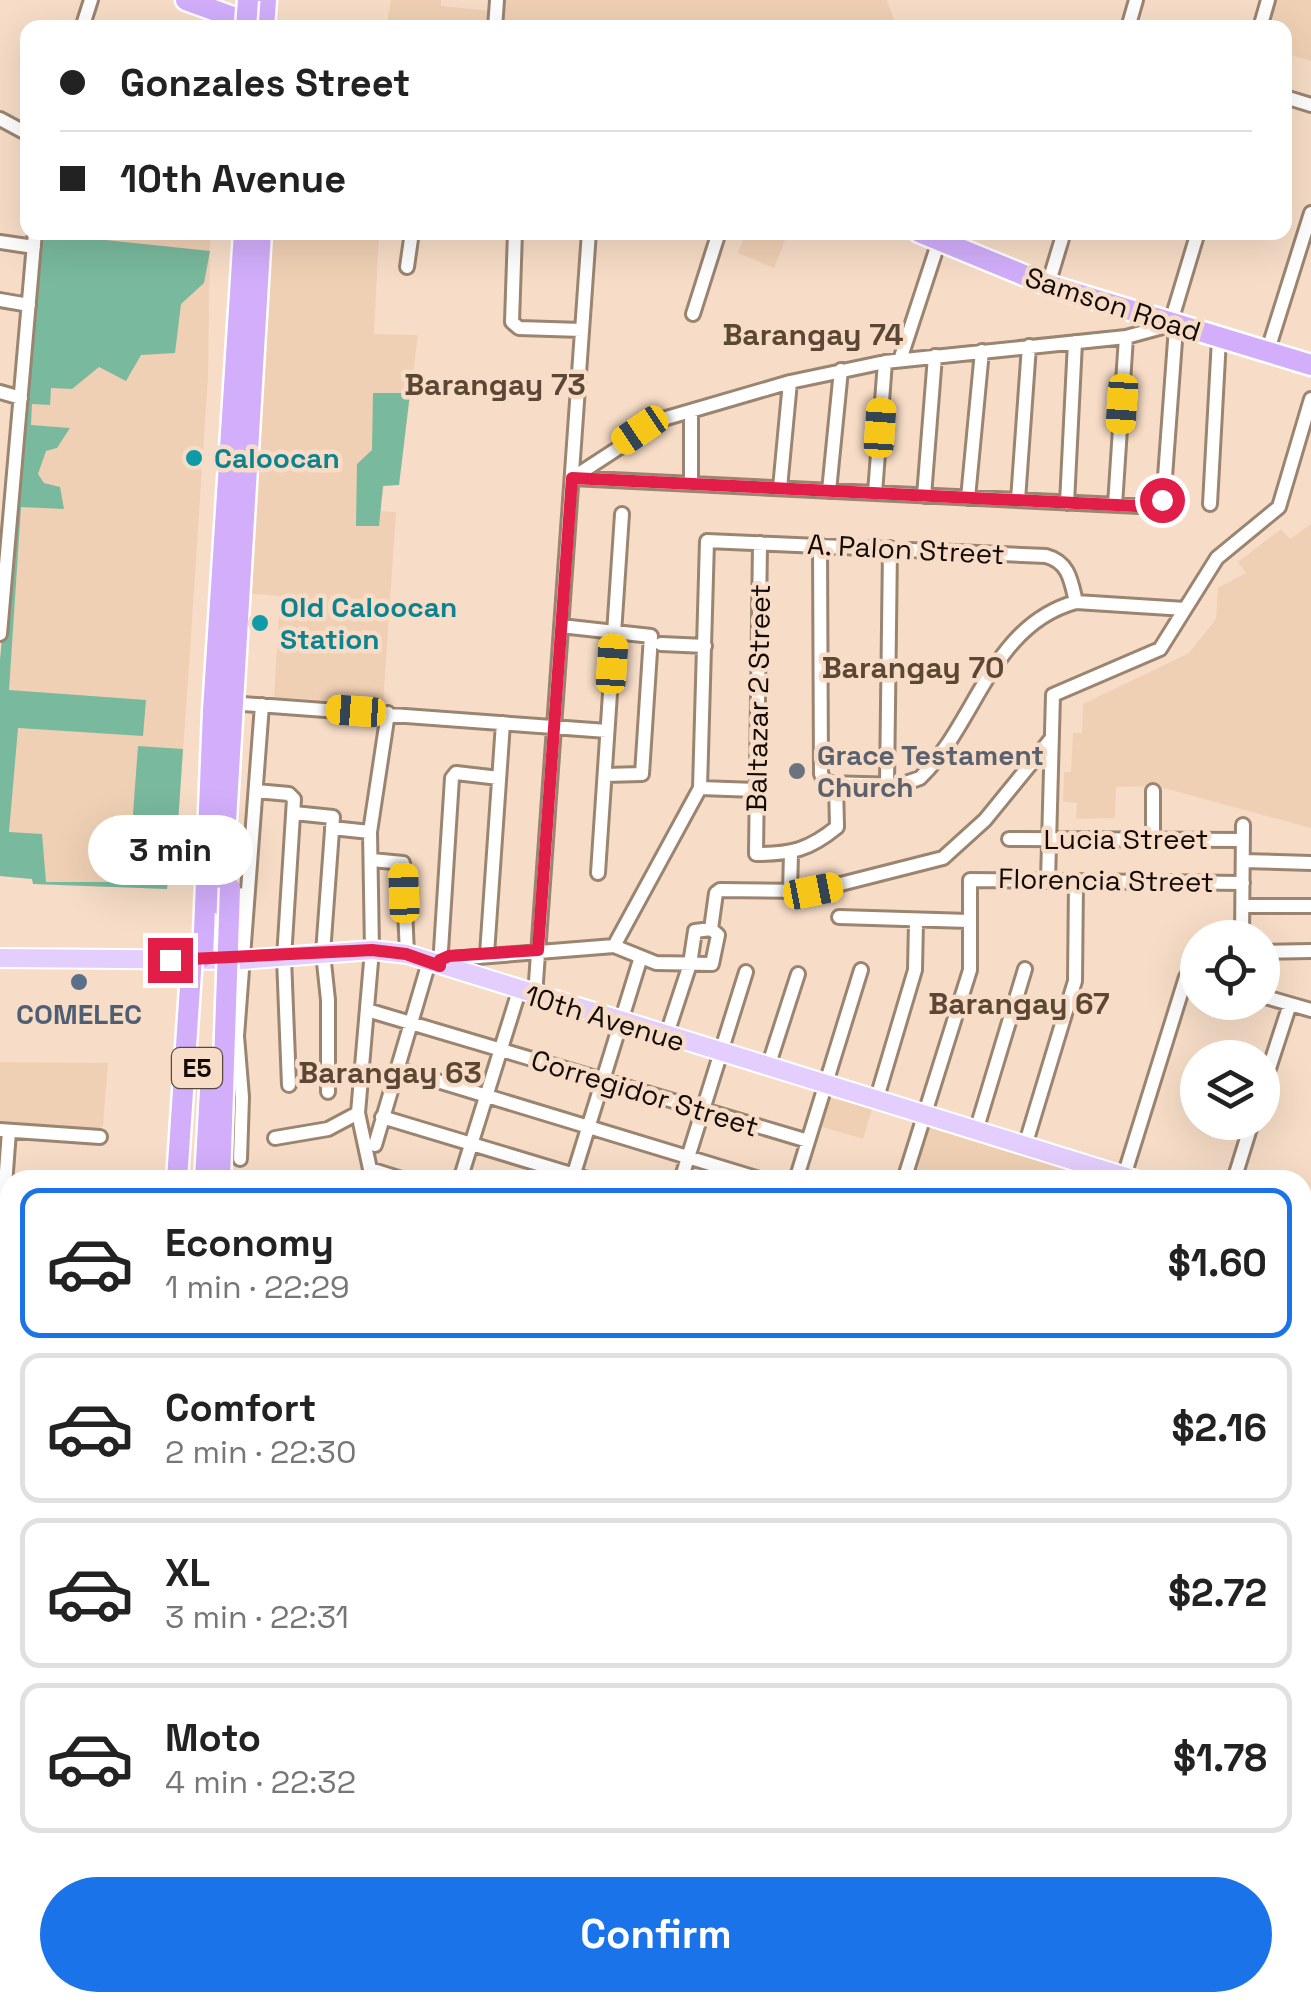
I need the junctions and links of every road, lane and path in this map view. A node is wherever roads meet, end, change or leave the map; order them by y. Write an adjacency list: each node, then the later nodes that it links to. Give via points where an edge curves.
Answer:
1 (186, 0): 2 (highway)
2 (241, 20)
3 (1311, 214): 27 (street)
4 (34, 240): 14 (street); 18 (street)
5 (244, 240): 62 (highway, E5)
6 (260, 240): 62 (highway, E5)
7 (411, 240): 15 (street)
8 (515, 240): 21 (street, via 512,322)
9 (588, 240): 21 (street)
10 (717, 240): 19 (street)
11 (1062, 240): 16 (street)
12 (1196, 240): 20 (street)
13 (939, 241): 16 (highway, Samson Road); 29 (street)
14 (0, 242)
15 (407, 267)
16 (1048, 285): 20 (highway, Samson Road)
17 (0, 300): 18 (street)
18 (29, 305): 35 (street)
19 (694, 314)
20 (1173, 326): 22 (street); 23 (highway, Samson Road); 49 (street, via 1161,506)
21 (582, 330): 39 (street)
22 (1126, 337): 24 (street); 49 (street)
23 (1219, 339): 27 (highway, Samson Road); 48 (street)
24 (1075, 342): 25 (street); 47 (street)
25 (1029, 346): 26 (street); 46 (street)
26 (982, 351): 28 (street); 45 (street)
27 (1267, 352): 31 (highway, Samson Road)
28 (936, 356): 29 (street); 44 (street)
29 (900, 360): 30 (street)
30 (885, 362): 32 (street); 43 (street)
31 (1311, 365)
32 (841, 370): 33 (street); 42 (street)
33 (790, 382): 37 (street); 41 (street)
34 (0, 392): 35 (street)
35 (21, 398): 38 (street)
36 (1311, 399): 55 (street, via 1279,507 1216,558)
37 (691, 411): 39 (street, via 640,430); 40 (street)
38 (7, 472): 56 (street)
39 (572, 478): 40 (street); 57 (street)
40 (692, 484): 41 (street)
41 (780, 488): 42 (street)
42 (829, 491): 43 (street)
43 (875, 493): 44 (street)
44 (924, 496): 45 (street)
45 (968, 498): 46 (street)
46 (1018, 500): 47 (street)
47 (1067, 503): 49 (street)
48 (1210, 504)
49 (1116, 505)
50 (622, 514): 58 (street)
51 (760, 543): 52 (street, A. Palon Street); 60 (street, A. Palon Street, via 707,541); 73 (street, Baltazar 2 Street)
52 (820, 545): 53 (street, A. Palon Street); 70 (street)
53 (890, 548): 54 (street, A. Palon Street, via 1056,558 1070,574); 72 (street)
54 (1076, 602): 55 (street); 72 (street, via 1045,616 1007,650 928,770 910,784)
55 (1185, 609): 67 (street, via 1160,649 1056,691)
56 (1, 624)
57 (561, 626): 58 (street); 65 (street)
58 (614, 631): 66 (street); 68 (street, via 650,634 642,774)
59 (661, 644): 60 (street)
60 (705, 646): 71 (street)
61 (262, 705): 62 (street); 63 (street); 74 (street)
62 (229, 709): 153 (highway, bridge); 154 (highway, E5); 155 (highway, E5, bridge); 156 (highway, bridge)
63 (388, 714): 64 (street); 78 (street)
64 (502, 724): 65 (street); 69 (street)
65 (554, 727): 66 (street); 100 (street)
66 (607, 730): 68 (street)
67 (1051, 740): 80 (street); 90 (street, via 985,820 943,858 833,887)
68 (605, 775): 86 (street)
69 (499, 778): 105 (street); 110 (street, via 452,778)
70 (829, 783): 72 (street); 82 (street, via 837,827 812,848)
71 (701, 784): 73 (street); 98 (street)
72 (886, 785)
73 (756, 790): 82 (street, Baltazar 2 Street, via 756,854)
74 (256, 791): 76 (street, via 292,796); 108 (street)
75 (1153, 791): 81 (street)
76 (294, 813): 77 (street, via 332,816); 107 (street)
77 (332, 828): 78 (street); 103 (street)
78 (370, 832): 83 (street)
79 (1009, 839): 80 (street, Lucia Street)
80 (1049, 839): 81 (street, Lucia Street); 87 (street)
81 (1153, 840): 84 (street, Lucia Street, via 1243,833)
82 (791, 854): 90 (street)
83 (372, 860): 99 (street); 104 (street, via 403,863)
84 (1243, 861): 85 (street, Lucia Street); 89 (street)
85 (1311, 862)
86 (598, 873)
87 (1048, 881): 88 (street, Florencia Street); 96 (street, Florencia Street, via 970,880)
88 (1076, 881): 89 (street, Florencia Street); 149 (street, via 1076,980)
89 (1243, 882): 91 (street)
90 (790, 891): 97 (street, via 718,891)
91 (1242, 906): 92 (street, Florencia Street); 94 (street)
92 (1311, 906)
93 (840, 917): 95 (street)
94 (1242, 920)
95 (916, 921): 96 (street); 135 (street, via 916,970)
96 (969, 921): 138 (street, via 970,970)
97 (712, 929): 111 (street, via 695,931); 111 (street, via 718,935 715,962)
98 (614, 946): 100 (street); 109 (street)
99 (372, 950): 103 (main road, 10th Avenue); 104 (main road, 10th Avenue); 119 (street)
100 (538, 950): 105 (street); 116 (street)
101 (1280, 952): 102 (street)
102 (1311, 952)
103 (323, 954): 107 (main road, 10th Avenue); 133 (street)
104 (406, 954): 110 (main road, 10th Avenue)
105 (487, 954): 110 (street)
106 (0, 958): 108 (main road, 10th Avenue)
107 (284, 958): 108 (main road, 10th Avenue); 131 (street)
108 (241, 960): 151 (street)
109 (640, 960): 111 (street); 122 (street)
110 (437, 963): 116 (main road, 10th Avenue); 123 (street)
111 (690, 964): 124 (street)
112 (861, 970): 132 (street)
113 (1025, 970): 142 (street)
114 (746, 972): 127 (street)
115 (798, 974): 128 (street)
116 (527, 994): 122 (main road, 10th Avenue); 126 (street)
117 (1280, 1001): 118 (street)
118 (1290, 1004): 120 (street); 125 (street)
119 (368, 1010): 123 (street, Corregidor Street); 137 (street)
120 (1311, 1010)
121 (1180, 1017): 166 (street)
122 (622, 1022): 124 (main road, 10th Avenue); 130 (street)
123 (412, 1023): 126 (street, Corregidor Street); 129 (street)
124 (666, 1036): 127 (main road, 10th Avenue)
125 (1278, 1040)
126 (501, 1050): 130 (street, Corregidor Street); 134 (street)
127 (719, 1052): 128 (main road, 10th Avenue); 136 (street)
128 (768, 1067): 132 (main road, 10th Avenue)
129 (398, 1069): 134 (street); 139 (street)
130 (603, 1080): 136 (street, Corregidor Street); 140 (street)
131 (289, 1085)
132 (826, 1086): 135 (main road, 10th Avenue); 146 (street)
133 (328, 1092)
134 (487, 1096): 140 (street); 148 (street)
135 (876, 1101): 138 (main road, 10th Avenue)
136 (702, 1110): 146 (street, Corregidor Street); 150 (street)
137 (358, 1113): 144 (street, via 328,1130); 157 (street)
138 (924, 1115): 142 (main road, 10th Avenue); 164 (street)
139 (382, 1117): 147 (street); 148 (street)
140 (588, 1127): 150 (street); 160 (street)
141 (5, 1130): 143 (street); 152 (street)
142 (976, 1132): 149 (main road, 10th Avenue)
143 (100, 1137)
144 (274, 1138)
145 (1246, 1140): 167 (street)
146 (808, 1141): 163 (street)
147 (375, 1144)
148 (472, 1144): 158 (street); 159 (street)
149 (1026, 1146): 165 (main road, 10th Avenue)
150 (688, 1157): 161 (street); 162 (street)
151 (240, 1159)
152 (4, 1170)
153 (177, 1170)
154 (191, 1170)
155 (205, 1170)
156 (220, 1170)
157 (373, 1170)
158 (463, 1170)
159 (552, 1170)
160 (575, 1170)
161 (684, 1170)
162 (730, 1170)
163 (799, 1170)
164 (907, 1170)
165 (1104, 1170)
166 (1132, 1170)
167 (1237, 1170)

